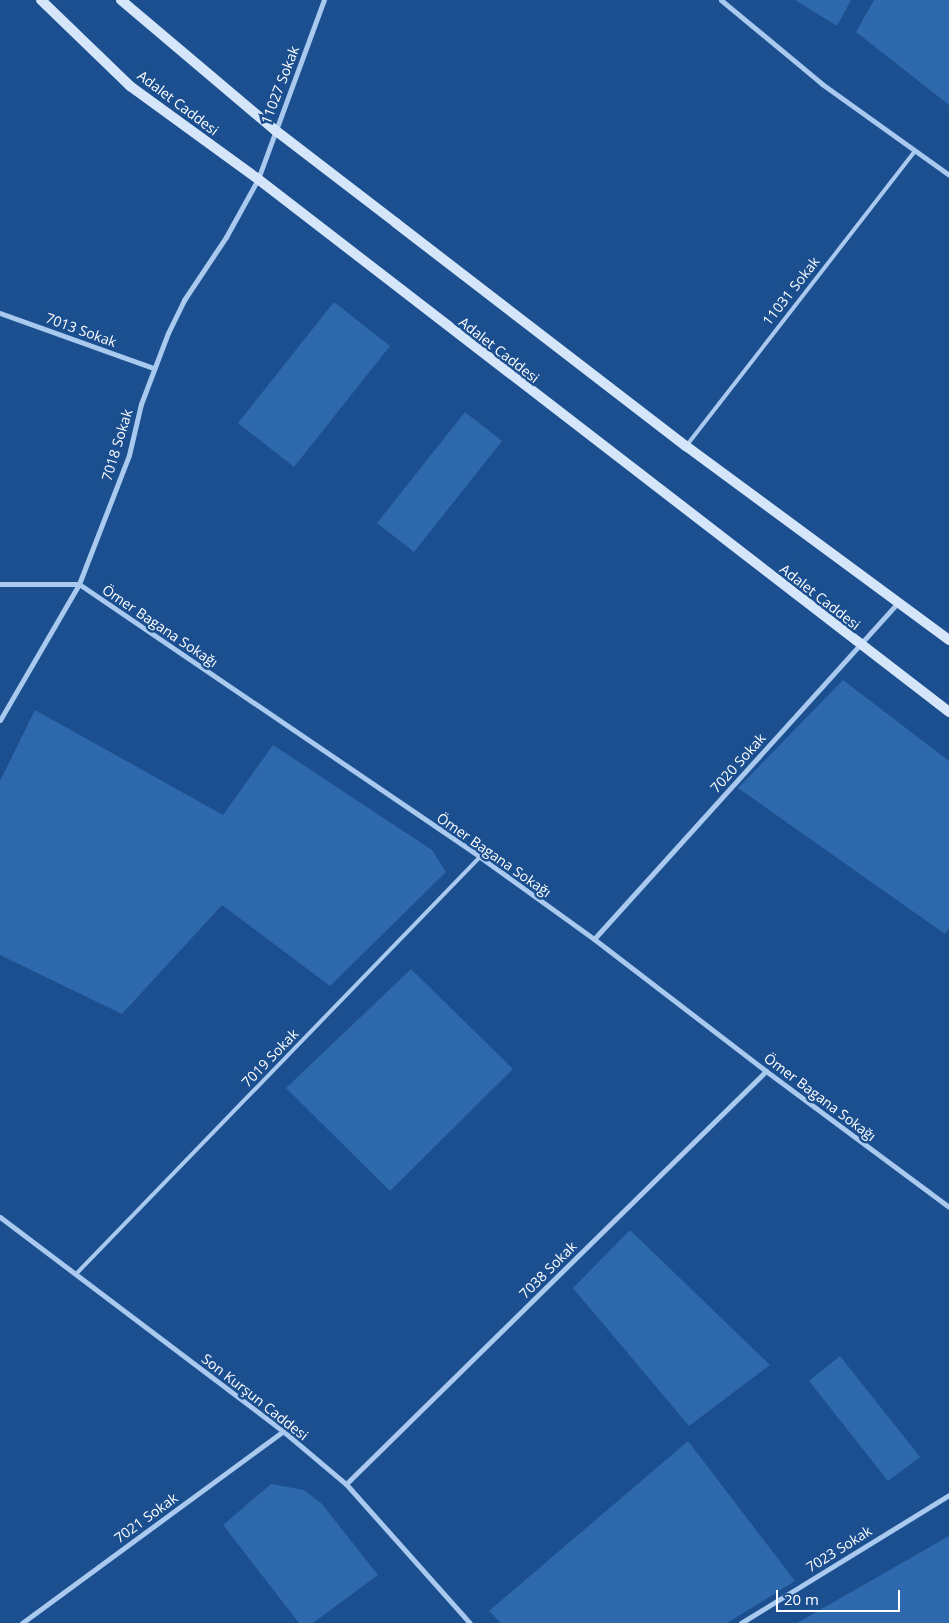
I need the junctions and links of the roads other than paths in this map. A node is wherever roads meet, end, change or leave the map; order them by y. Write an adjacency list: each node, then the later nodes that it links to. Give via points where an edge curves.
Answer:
1 (41, 0): 8 (street, Adalet Caddesi, via 130,86)
2 (121, 0): 5 (street)
3 (324, 0): 5 (street, 11027 Sokak)
4 (721, 0): 6 (street, via 822,84)
5 (275, 130): 8 (street, 11027 Sokak); 11 (street)
6 (915, 150): 7 (street); 11 (lane, 11031 Sokak)
7 (949, 175)
8 (258, 179): 10 (street, 7018 Sokak, via 226,237 184,300); 16 (street, Adalet Caddesi)
9 (0, 313): 10 (street, 7013 Sokak)
10 (154, 368): 13 (street, 7018 Sokak, via 128,455)
11 (686, 446): 14 (street)
12 (0, 584): 13 (street)
13 (79, 584): 18 (street, 7018 Sokak); 19 (street, Ömer Bagana Sokağı)
14 (899, 602): 15 (street); 16 (street, 7020 Sokak)
15 (949, 640)
16 (860, 645): 17 (street, Adalet Caddesi); 20 (street, 7020 Sokak)
17 (949, 712)
18 (0, 720)
19 (480, 857): 20 (street, Ömer Bagana Sokağı); 24 (lane, 7019 Sokak)
20 (594, 939): 21 (street, Ömer Bagana Sokağı)
21 (766, 1071): 22 (street, Ömer Bagana Sokağı); 26 (street, 7038 Sokak)
22 (949, 1207)
23 (0, 1217): 24 (street, Son Kurşun Caddesi)
24 (76, 1274): 25 (street, Son Kurşun Caddesi)
25 (283, 1431): 26 (street, Son Kurşun Caddesi); 28 (street, 7021 Sokak)
26 (346, 1484): 29 (street, Son Kurşun Caddesi)
27 (949, 1495): 30 (street, 7023 Sokak)
28 (22, 1623)
29 (470, 1623)
30 (742, 1623)

